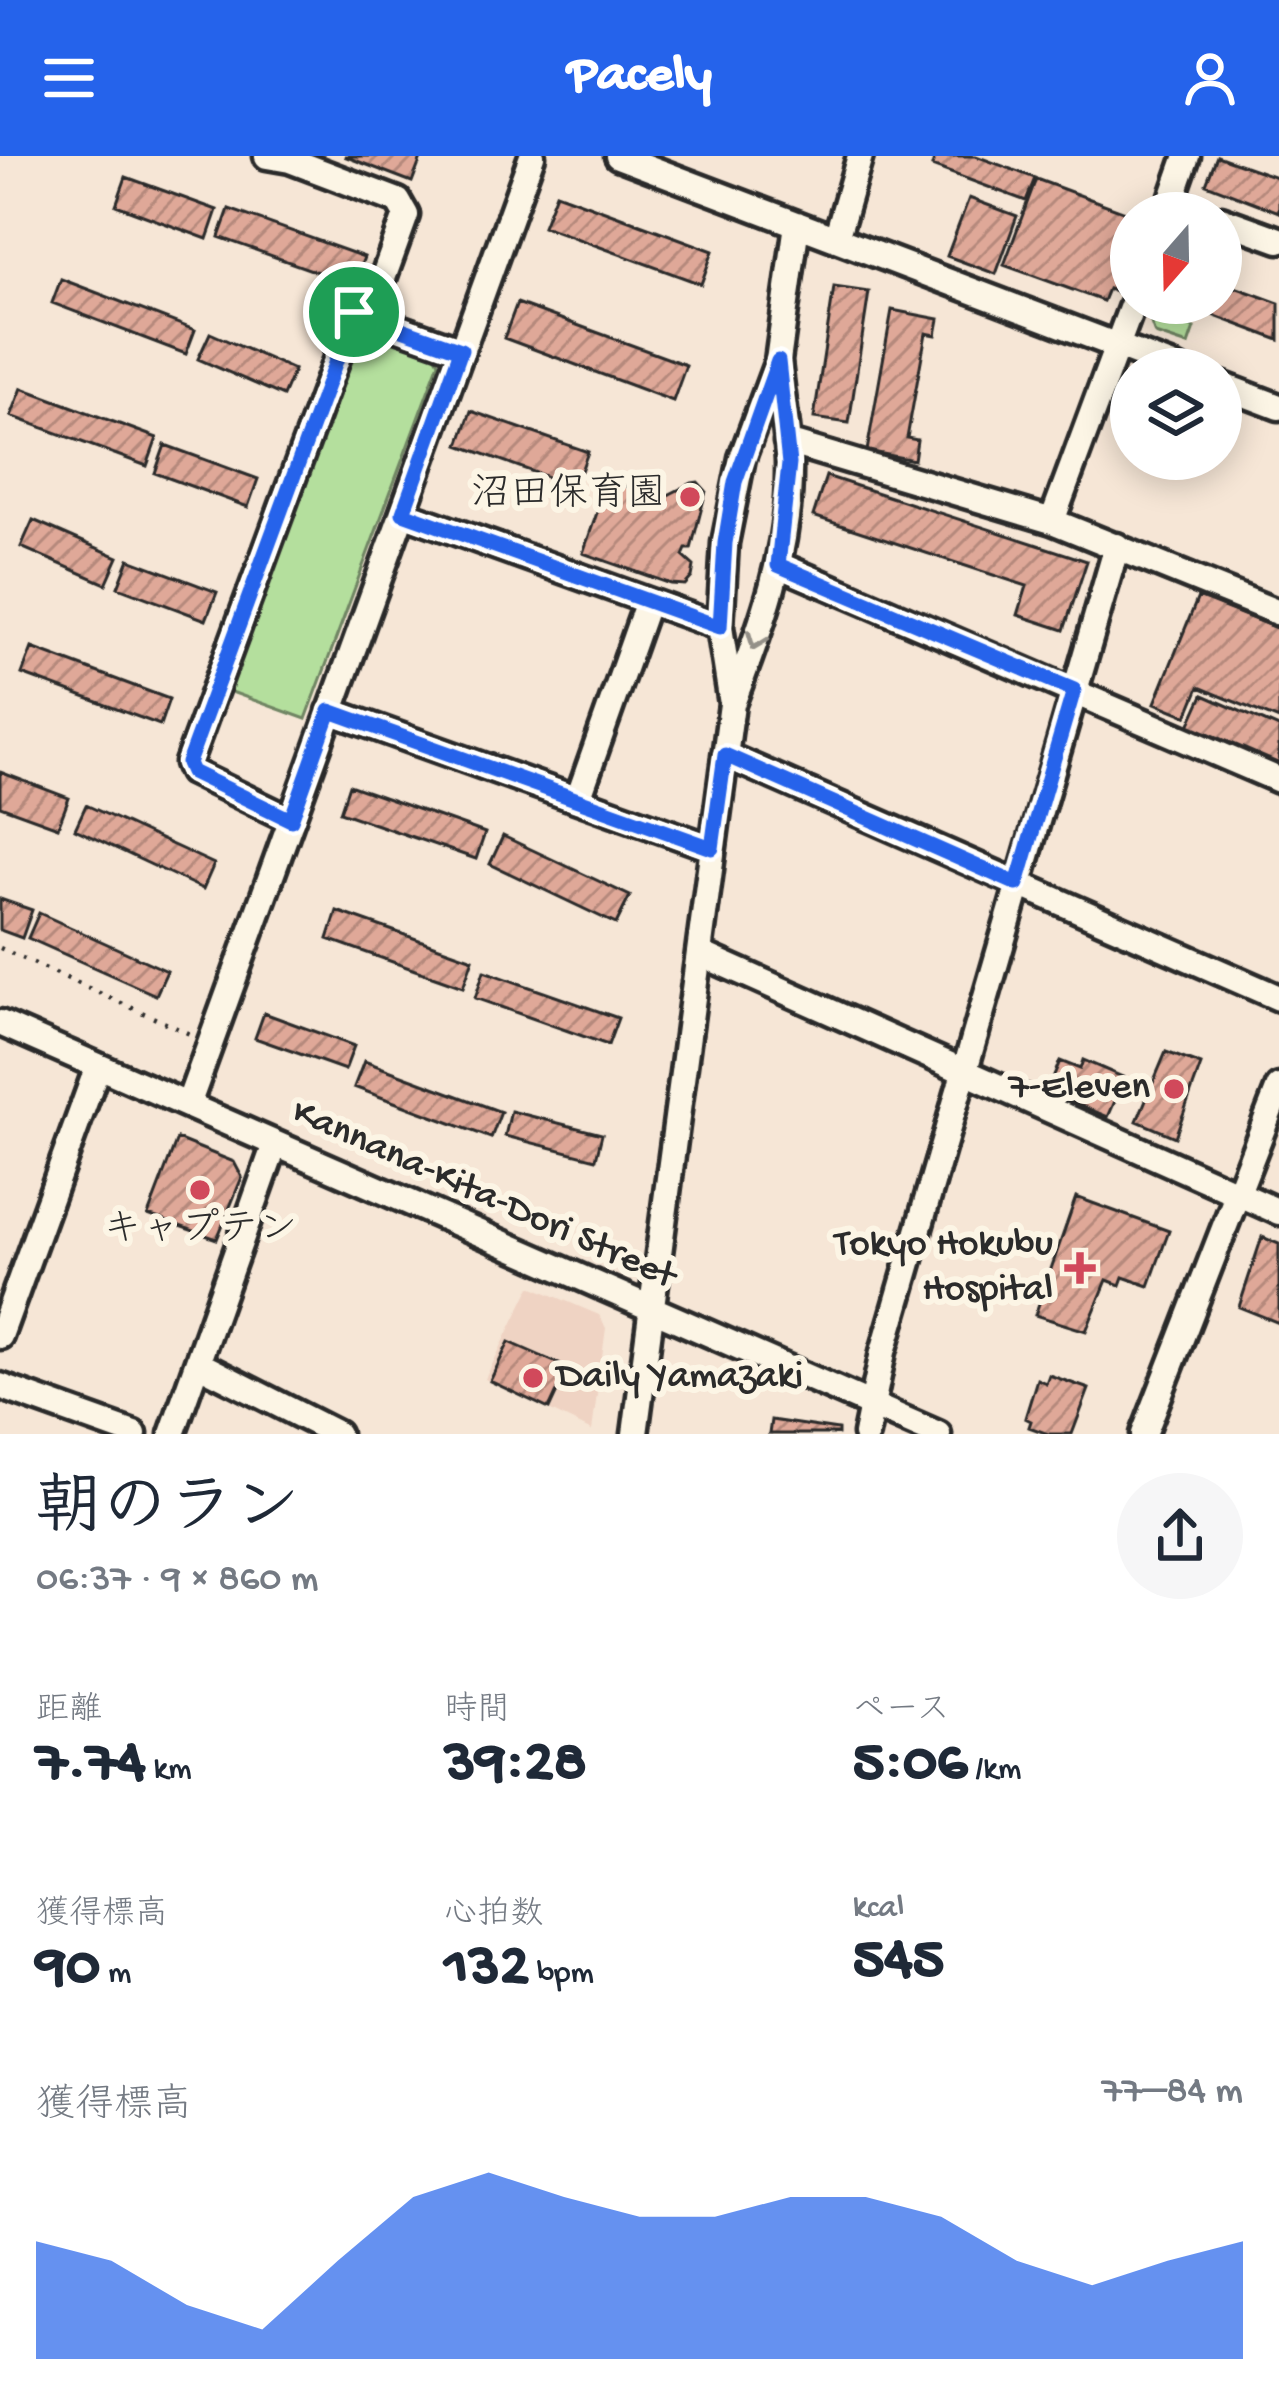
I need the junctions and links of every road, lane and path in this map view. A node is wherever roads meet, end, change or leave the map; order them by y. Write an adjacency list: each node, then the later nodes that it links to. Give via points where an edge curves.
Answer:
1 (267, 156): 11 (street, via 398,201 406,215)
2 (532, 156): 15 (street)
3 (618, 156): 7 (street)
4 (860, 156): 9 (street)
5 (1186, 156): 6 (street)
6 (1175, 192)
7 (797, 224): 9 (street); 16 (street)
8 (1242, 227): 10 (street)
9 (836, 239): 13 (street)
10 (1279, 240)
11 (369, 317): 15 (street); 33 (street, via 354,312 188,763)
12 (1125, 324): 13 (street)
13 (1117, 346): 14 (street); 21 (street)
14 (1122, 348)
15 (461, 350): 20 (street)
16 (778, 361): 19 (street); 26 (street, via 735,482)
17 (1242, 393): 18 (street)
18 (1279, 407)
19 (787, 442): 21 (street); 23 (street)
20 (403, 513): 24 (street); 29 (street)
21 (1052, 521): 22 (street)
22 (1117, 546): 25 (street); 27 (street)
23 (778, 565): 27 (street); 28 (street, one-way to 28)
24 (648, 602): 26 (street); 32 (street)
25 (1279, 613)
26 (720, 627): 28 (street)
27 (1074, 690): 31 (street); 35 (street)
28 (732, 704): 30 (street)
29 (330, 711): 32 (street); 33 (street)
30 (725, 755): 34 (street); 35 (street)
31 (1279, 780)
32 (578, 799): 34 (street)
33 (291, 820): 44 (street)
34 (712, 848): 37 (street)
35 (1017, 884): 38 (street); 42 (street)
36 (0, 948): 40 (path)
37 (699, 953): 42 (street); 48 (street)
38 (1279, 998)
39 (0, 1023): 41 (street, Kannana-Kita-Dori Street)
40 (192, 1035)
41 (98, 1066): 44 (street, Kannana-Kita-Dori Street); 49 (street)
42 (963, 1069): 46 (street); 52 (street)
43 (1279, 1087): 46 (street)
44 (188, 1105): 45 (street, Kannana-Kita-Dori Street)
45 (275, 1144): 48 (street, Kannana-Kita-Dori Street); 50 (street)
46 (1238, 1193): 47 (street); 59 (street)
47 (1279, 1212)
48 (652, 1309): 52 (street, Kannana-Kita-Dori Street); 56 (street)
49 (0, 1336)
50 (199, 1364): 54 (street); 55 (street)
51 (0, 1386): 53 (street)
52 (872, 1406): 57 (street); 58 (street, Kannana-Kita-Dori Street)
53 (134, 1434)
54 (172, 1434)
55 (337, 1434)
56 (635, 1434)
57 (866, 1434)
58 (938, 1434)
59 (1144, 1434)

